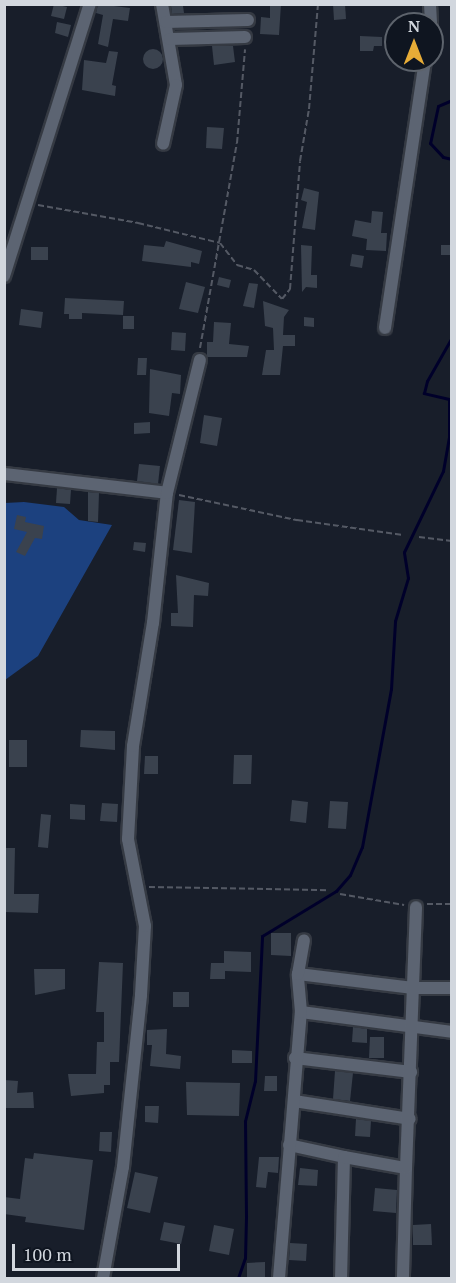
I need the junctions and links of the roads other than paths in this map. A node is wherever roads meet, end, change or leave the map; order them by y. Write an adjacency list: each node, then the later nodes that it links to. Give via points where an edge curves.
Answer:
1 (90, 4): 9 (street)
2 (162, 4): 4 (street)
3 (248, 20): 4 (street)
4 (166, 22): 6 (street)
5 (245, 37): 6 (street)
6 (170, 39): 8 (street, via 176,85)
7 (423, 72): 10 (street)
8 (163, 144)
9 (4, 276)
10 (385, 328)
11 (200, 360): 13 (street)
12 (4, 474): 13 (street)
13 (167, 493): 29 (street, via 129,793 130,859 145,926 141,995 123,1167)
14 (416, 907): 17 (street)
15 (304, 941): 16 (street)
16 (298, 974): 17 (street); 19 (street)
17 (414, 988): 18 (street); 20 (street)
18 (452, 988)
19 (301, 1012): 20 (street); 22 (street)
20 (412, 1029): 21 (street); 23 (street)
21 (452, 1032)
22 (295, 1058): 23 (street); 24 (street)
23 (411, 1072): 25 (street)
24 (294, 1101): 25 (street); 26 (street)
25 (410, 1119): 28 (street)
26 (289, 1145): 27 (street); 30 (street)
27 (344, 1157): 28 (street); 31 (street)
28 (406, 1168): 32 (street)
29 (103, 1278)
30 (279, 1278)
31 (341, 1278)
32 (403, 1278)

